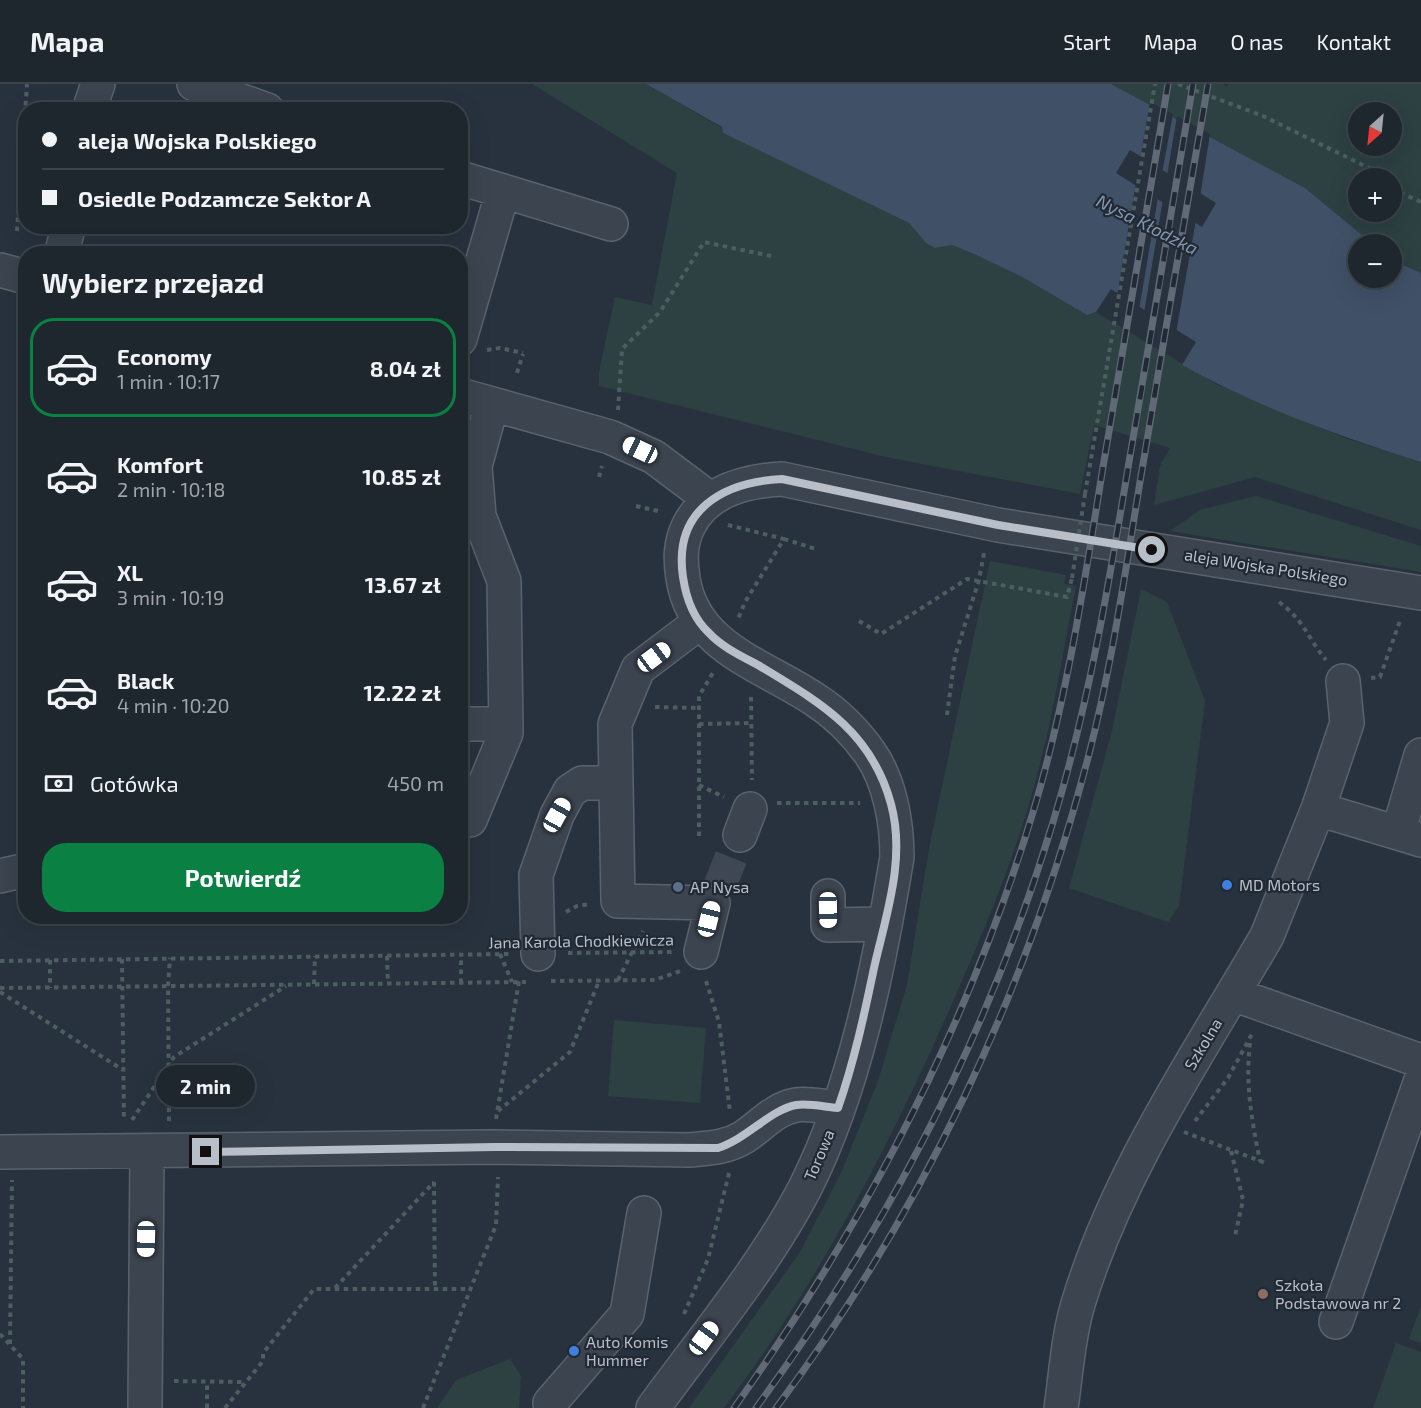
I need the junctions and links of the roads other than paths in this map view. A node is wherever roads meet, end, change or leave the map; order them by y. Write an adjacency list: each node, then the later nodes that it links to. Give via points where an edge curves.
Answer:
1 (98, 84): 3 (street)
2 (194, 84): 4 (street)
3 (92, 102)
4 (245, 102)
5 (468, 181): 6 (street)
6 (503, 192): 7 (street); 10 (street)
7 (611, 224)
8 (0, 270): 9 (street)
9 (18, 276)
10 (469, 347)
11 (468, 397): 12 (street)
12 (492, 404): 13 (street); 14 (street, via 610,437 654,457)
13 (468, 466): 19 (street, via 479,516 504,580)
14 (710, 499): 15 (street, aleja Wojska Polskiego, via 735,486 782,479 998,525); 16 (street, Torowa, via 693,518 680,558 685,591)
15 (1421, 593)
16 (700, 622): 21 (street, via 638,669 615,724); 28 (street, Torowa, via 726,647 813,698 840,719 871,754 891,802 897,832 897,857)
17 (1343, 681): 22 (street, Szkolna, via 1347,723)
18 (468, 724): 19 (street)
19 (506, 724): 23 (street, via 506,733)
20 (1421, 755): 24 (street)
21 (615, 783): 29 (street, via 618,901 716,895); 30 (street, via 582,783 570,791 557,815 536,875)
22 (1318, 809): 24 (street); 31 (street, Szkolna, via 1267,936)
23 (468, 820)
24 (1409, 837)
25 (18, 872): 26 (street)
26 (0, 876)
27 (828, 896): 28 (street, via 828,925)
28 (884, 924): 34 (street, Torowa, via 853,1064)
29 (700, 952)
30 (534, 960)
31 (1233, 994): 32 (street); 42 (street, Szkolna, via 1171,1125 1101,1235 1077,1307)
32 (1421, 1061)
33 (1421, 1080): 38 (street)
34 (838, 1108): 35 (street, via 787,1108 745,1137 718,1148); 41 (street, Torowa, via 804,1189 777,1234)
35 (141, 1148): 36 (street); 39 (street)
36 (6, 1152)
37 (644, 1213): 40 (street, via 627,1314 550,1404)
38 (1336, 1322)
39 (145, 1394)
40 (552, 1408)
41 (653, 1408)
42 (1061, 1408)

